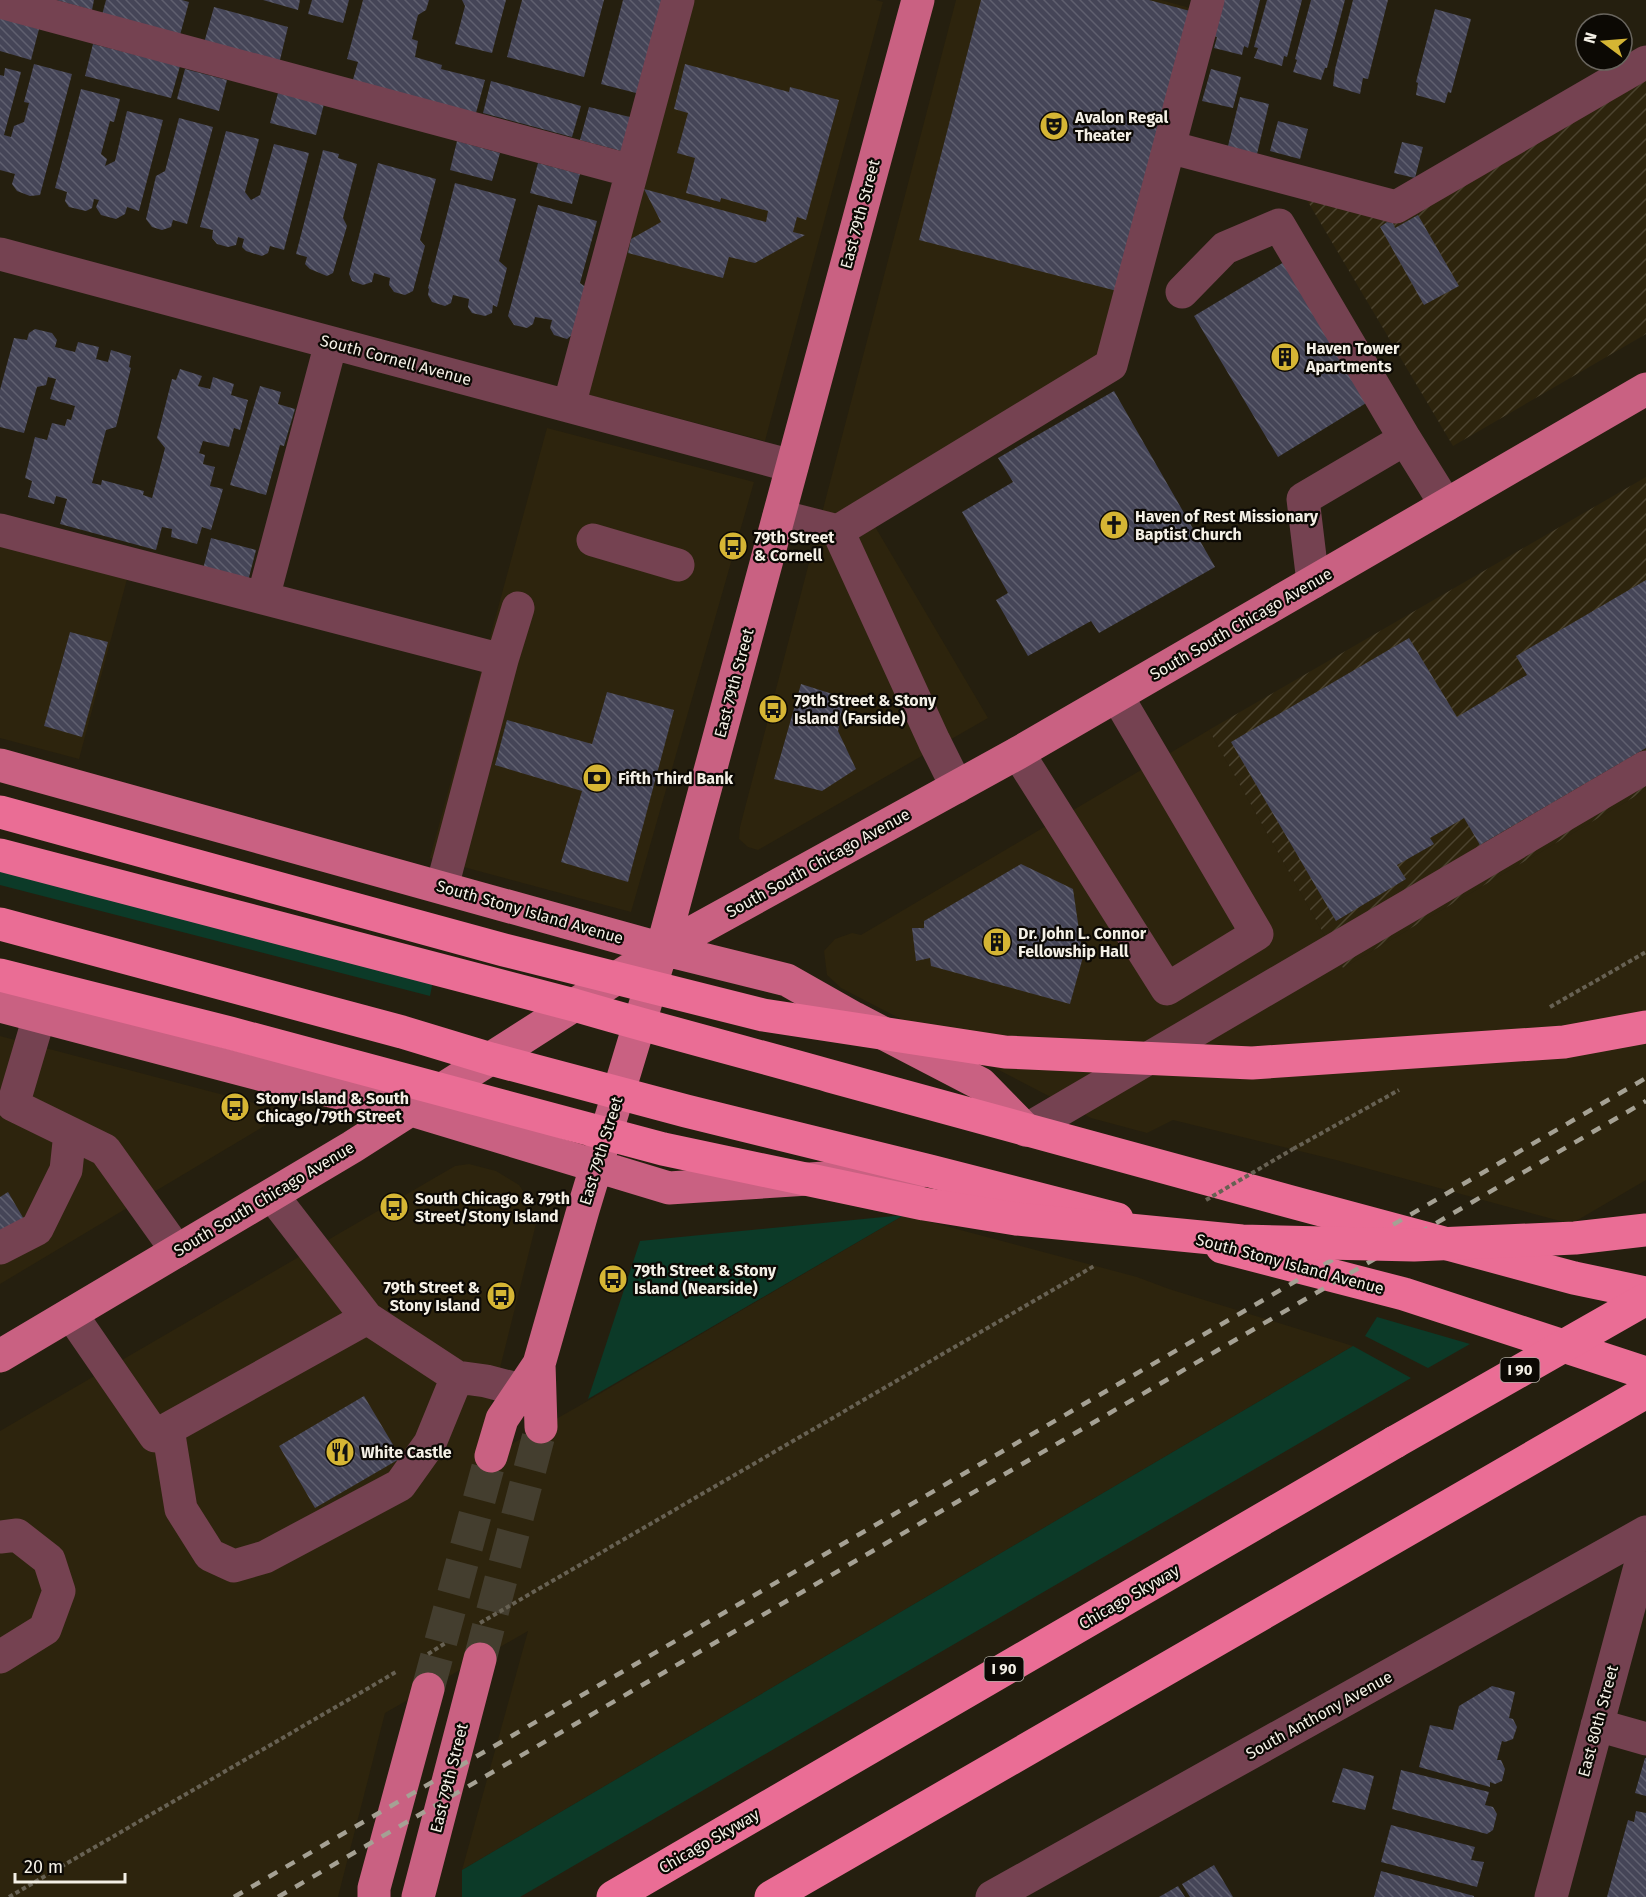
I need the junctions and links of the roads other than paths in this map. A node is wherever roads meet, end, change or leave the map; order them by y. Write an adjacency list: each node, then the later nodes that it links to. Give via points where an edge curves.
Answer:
1 (678, 0): 7 (street)
2 (918, 0): 14 (main road, East 79th Street)
3 (1208, 0): 6 (street)
4 (0, 2): 7 (street)
5 (1646, 62): 6 (street, via 1396,207)
6 (1169, 147): 18 (street, via 1111,366)
7 (632, 171): 12 (street)
8 (0, 254): 10 (street, South Cornell Avenue)
9 (1182, 292): 13 (street, via 1225,248 1279,225)
10 (331, 343): 12 (street, South Cornell Avenue); 22 (street)
11 (1646, 389): 15 (main road, South South Chicago Avenue)
12 (569, 406): 14 (street, South Cornell Avenue)
13 (1405, 440): 15 (street); 21 (street, via 1303,499)
14 (792, 466): 16 (main road, East 79th Street)
15 (1446, 505): 21 (main road, South South Chicago Avenue)
16 (779, 516): 18 (street); 34 (main road, East 79th Street)
17 (0, 530): 22 (street)
18 (838, 531): 29 (street)
19 (593, 540): 20 (street)
20 (678, 565)
21 (1314, 582): 25 (main road, South South Chicago Avenue)
22 (263, 598): 24 (street)
23 (518, 609): 24 (street)
24 (502, 660): 32 (street)
25 (1117, 696): 26 (main road, South South Chicago Avenue); 26 (street, via 1257,934 1167,989)
26 (1018, 753): 29 (main road, South South Chicago Avenue)
27 (0, 765): 32 (main road, South Stony Island Avenue)
28 (1646, 767): 45 (street)
29 (957, 787): 34 (main road, South South Chicago Avenue)
30 (0, 812): 40 (highway, bridge, via 436,932 763,1015 1005,1052 1252,1063 1564,1042)
31 (0, 855): 36 (highway)
32 (441, 887): 34 (main road, South Stony Island Avenue)
33 (0, 924): 41 (highway, South Stony Island Avenue)
34 (663, 949): 36 (main road, South South Chicago Avenue); 39 (main road, East 79th Street); 45 (main road, South Stony Island Avenue, via 787,980 981,1084)
35 (0, 975): 50 (highway, bridge, via 663,1149 924,1204 1016,1219 1242,1241 1414,1245 1575,1238)
36 (574, 1005): 39 (highway); 41 (main road, South South Chicago Avenue)
37 (0, 1006): 38 (main road, South Stony Island Avenue)
38 (39, 1017): 43 (street); 44 (main road, South Stony Island Avenue)
39 (640, 1024): 42 (main road, East 79th Street); 45 (highway)
40 (1646, 1027)
41 (491, 1059): 42 (highway, South Stony Island Avenue); 44 (main road, South South Chicago Avenue)
42 (619, 1093): 47 (main road, East 79th Street); 48 (highway, South Stony Island Avenue)
43 (7, 1108): 46 (street)
44 (408, 1109): 47 (main road, South Stony Island Avenue); 49 (main road, South South Chicago Avenue)
45 (1026, 1130): 53 (highway, via 1574,1278)
46 (70, 1133): 51 (street, via 66,1170 37,1229); 52 (street, via 105,1150)
47 (596, 1167): 48 (main road, South Stony Island Avenue, via 669,1188); 58 (main road, East 79th Street)
48 (930, 1171): 60 (highway, South Stony Island Avenue, via 1404,1294)
49 (272, 1195): 52 (main road, South South Chicago Avenue); 56 (street)
50 (1646, 1230)
51 (0, 1248)
52 (177, 1251): 55 (main road, South South Chicago Avenue)
53 (1646, 1293)
54 (1646, 1299): 75 (highway, Chicago Skyway / I 90, bridge)
55 (71, 1314): 57 (main road, South South Chicago Avenue); 63 (street, via 155,1437)
56 (367, 1318): 59 (street); 63 (street)
57 (7, 1346)
58 (539, 1364): 61 (main road, East 79th Street); 62 (main road, East 79th Street)
59 (457, 1377): 61 (street); 63 (street, via 430,1443 400,1485 265,1557 234,1566 210,1555 181,1509)
60 (1642, 1380): 76 (highway, via 1508,1471)
61 (521, 1390): 64 (main road, East 79th Street, via 502,1419)
62 (541, 1427)
63 (168, 1429)
64 (491, 1456)
65 (1646, 1532): 77 (street, South Anthony Avenue)
66 (0, 1537): 68 (street, via 17,1535 49,1560 59,1591 45,1629)
67 (1646, 1544): 71 (street, East 80th Street)
68 (0, 1657)
69 (480, 1659): 74 (main road, East 79th Street)
70 (423, 1674): 73 (main road)
71 (1597, 1725): 72 (street); 78 (street, East 80th Street)
72 (1646, 1739)
73 (374, 1897)
74 (418, 1897)
75 (613, 1897)
76 (771, 1897)
77 (992, 1897)
78 (1551, 1897)

